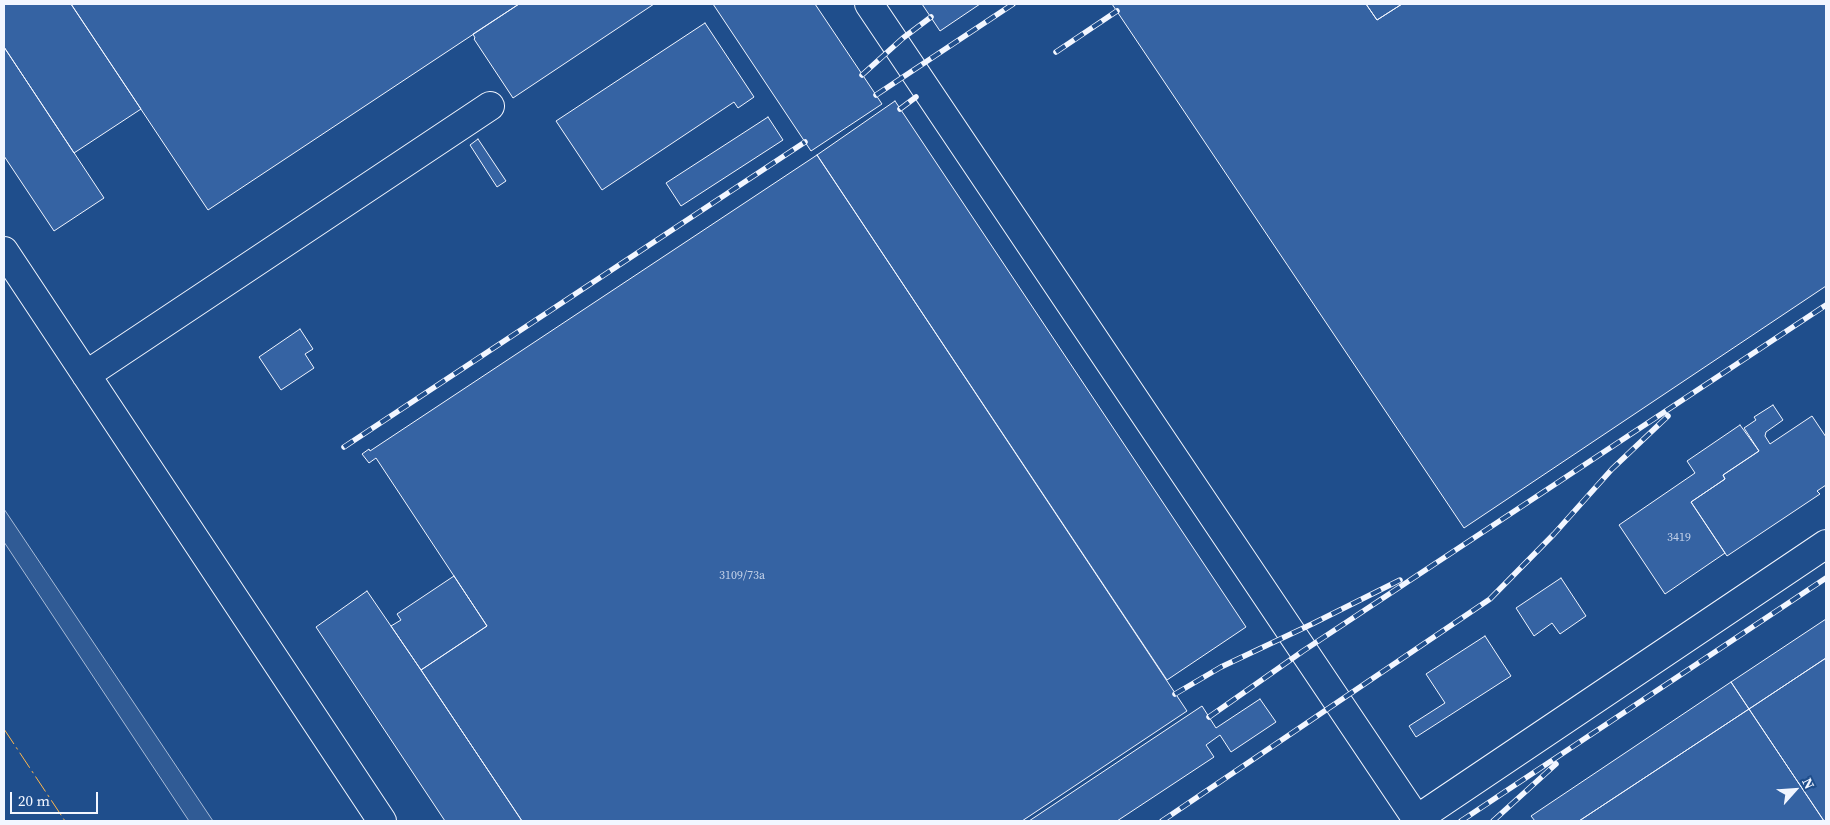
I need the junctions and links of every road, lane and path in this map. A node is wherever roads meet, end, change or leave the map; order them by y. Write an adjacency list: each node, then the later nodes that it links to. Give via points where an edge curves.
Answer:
1 (870, 4): 6 (lane)
2 (490, 106): 4 (lane)
3 (4, 251): 4 (lane)
4 (86, 375): 7 (lane)
5 (1826, 544): 6 (lane)
6 (1417, 820)
7 (382, 821)

